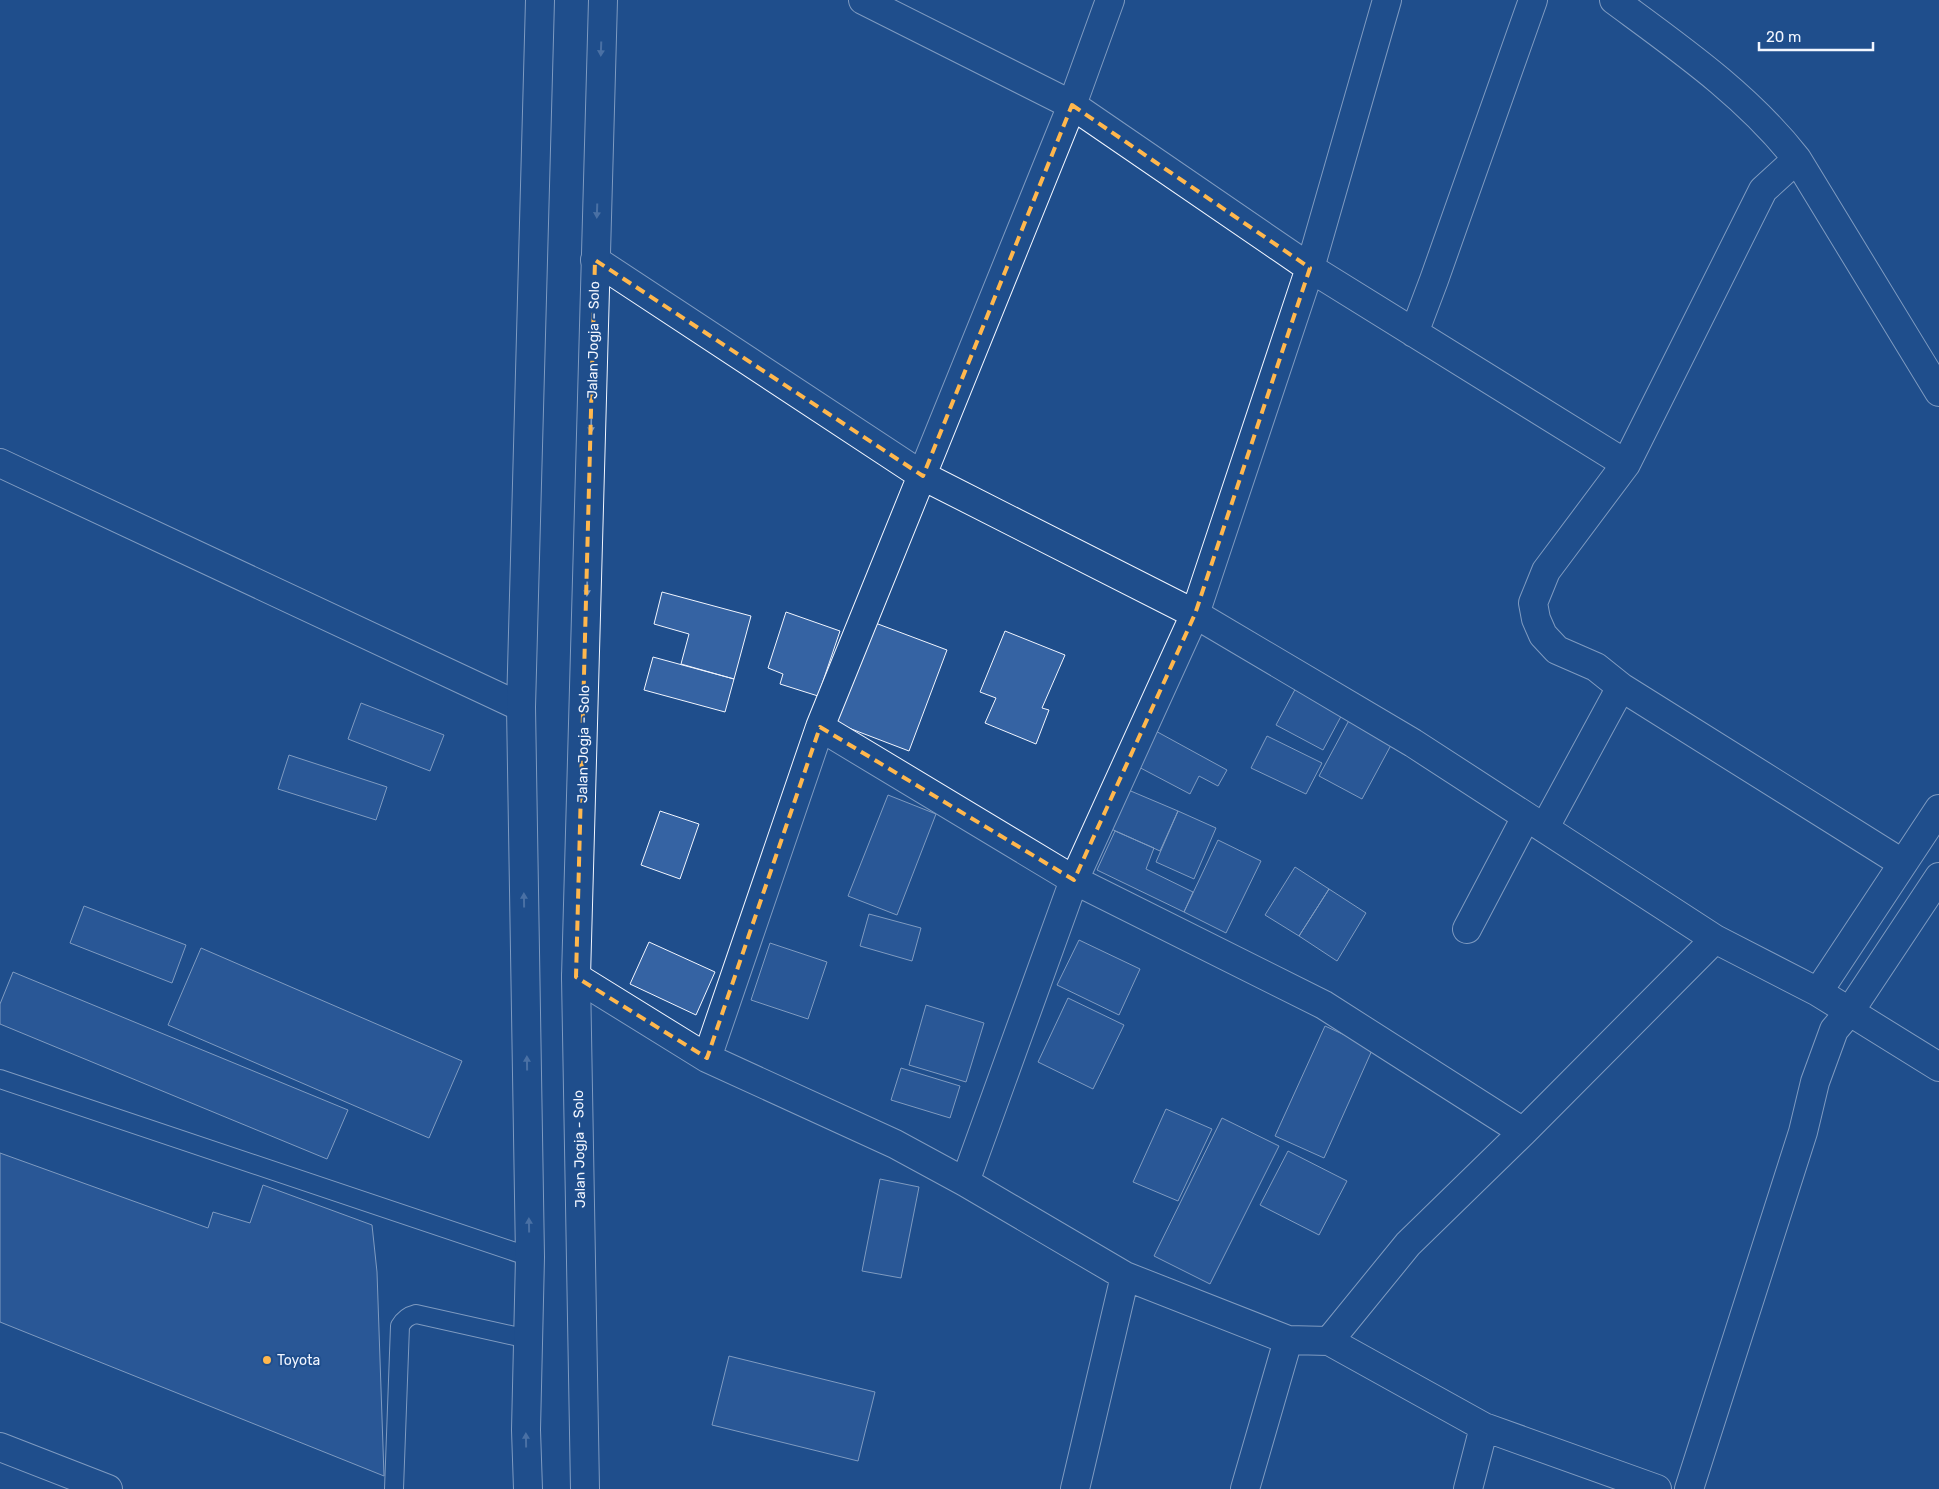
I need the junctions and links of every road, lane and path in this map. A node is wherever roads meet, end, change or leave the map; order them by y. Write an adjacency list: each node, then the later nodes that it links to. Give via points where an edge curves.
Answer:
1 (540, 0): 19 (main road)
2 (603, 0): 10 (main road, Jalan Jogja - Solo, one-way to 10)
3 (863, 0): 8 (main road)
4 (1110, 0): 8 (main road)
5 (1386, 0): 11 (main road)
6 (1533, 0): 12 (main road)
7 (1614, 0): 9 (main road, via 1700,64 1778,134)
8 (1072, 105): 11 (main road); 16 (main road)
9 (1797, 159): 13 (main road); 15 (main road, via 1763,190)
10 (595, 260): 16 (main road); 28 (main road, Jalan Jogja - Solo, one-way to 28)
11 (1310, 268): 12 (main road); 17 (main road)
12 (1414, 332): 15 (main road)
13 (1939, 392)
14 (0, 463): 19 (main road)
15 (1626, 464): 18 (main road, via 1546,571 1533,603 1543,635 1557,650 1596,667)
16 (923, 476): 17 (main road); 20 (main road)
17 (1195, 614): 22 (main road, via 1413,743); 25 (main road)
18 (1620, 687): 22 (main road); 23 (main road)
19 (521, 707): 36 (main road, one-way to 19)
20 (820, 727): 25 (main road); 31 (main road)
21 (1939, 809): 23 (main road)
22 (1536, 822): 26 (main road); 27 (main road)
23 (1902, 863): 29 (main road)
24 (1939, 877): 30 (main road)
25 (1074, 880): 34 (main road, via 1324,1005); 35 (main road)
26 (1467, 929)
27 (1716, 939): 29 (main road); 34 (main road)
28 (576, 977): 31 (main road); 46 (main road, Jalan Jogja - Solo)
29 (1818, 992): 30 (main road)
30 (1850, 1011): 32 (main road); 51 (main road, via 1834,1030 1815,1082 1800,1142)
31 (707, 1058): 35 (main road, via 895,1144)
32 (1939, 1067)
33 (0, 1080): 36 (lane)
34 (1524, 1132): 40 (main road, via 1408,1244)
35 (965, 1182): 37 (main road)
36 (530, 1257): 38 (main road)
37 (1125, 1276): 39 (main road); 47 (main road)
38 (528, 1339): 44 (lane, via 416,1314 404,1320 400,1326); 45 (main road, one-way to 38)
39 (1288, 1340): 40 (main road); 48 (main road)
40 (1329, 1341): 41 (main road)
41 (1484, 1427): 49 (main road); 50 (main road)
42 (0, 1447): 43 (main road)
43 (108, 1489)
44 (394, 1489)
45 (528, 1489)
46 (585, 1489)
47 (1075, 1489)
48 (1245, 1489)
49 (1468, 1489)
50 (1657, 1489)
51 (1689, 1489)

